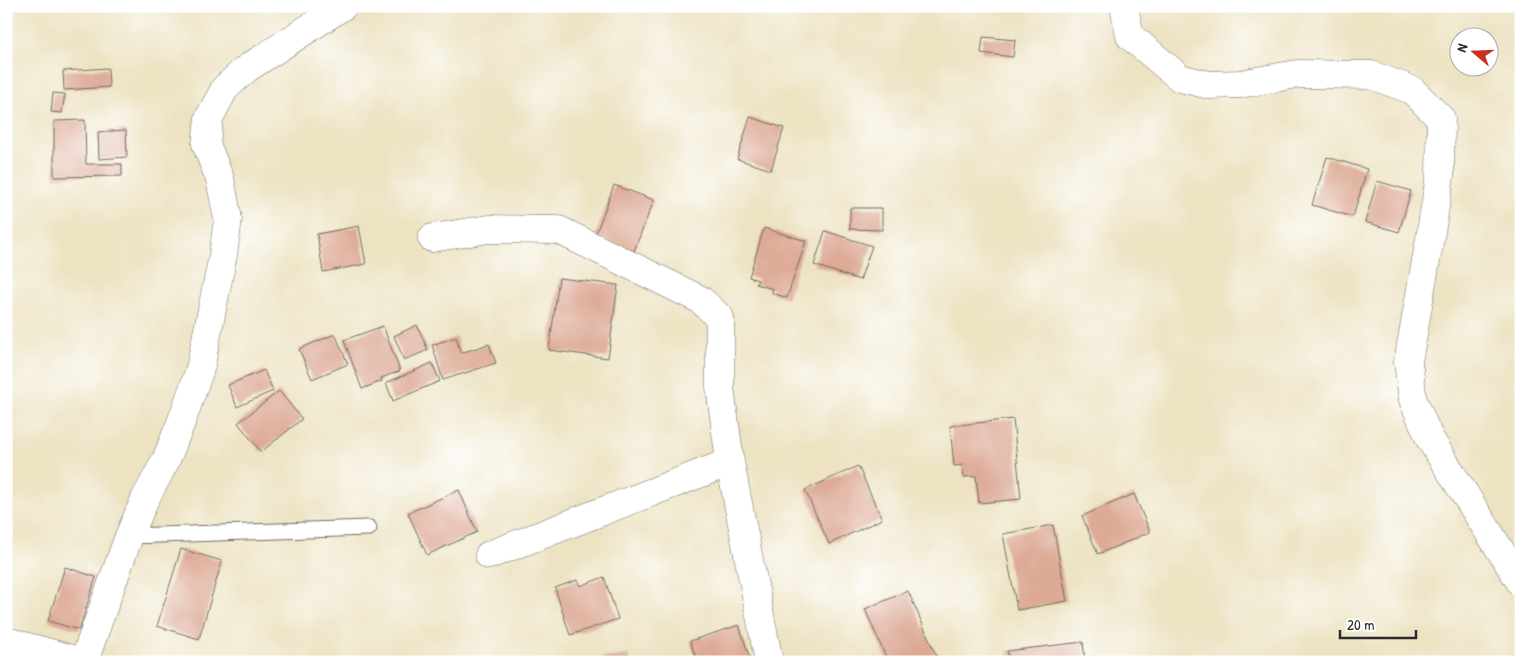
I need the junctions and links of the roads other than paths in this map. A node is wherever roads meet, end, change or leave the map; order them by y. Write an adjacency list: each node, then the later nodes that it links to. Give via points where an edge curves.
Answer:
1 (343, 6): 6 (street, via 246,69 225,88 209,118 206,144 220,179 228,219 223,256 200,369 166,460)
2 (1124, 6): 8 (street, via 1130,36 1180,78 1209,85 1240,84 1297,74 1371,75 1412,90 1441,119 1440,176 1408,362 1413,400 1430,439)
3 (432, 238): 4 (street, via 490,229 559,230 701,300 720,318 720,387)
4 (730, 462): 7 (street); 11 (street)
5 (369, 528): 6 (lane)
6 (129, 536): 10 (street)
7 (490, 555)
8 (1521, 584)
9 (6, 641): 10 (street)
10 (84, 662)
11 (769, 662)

